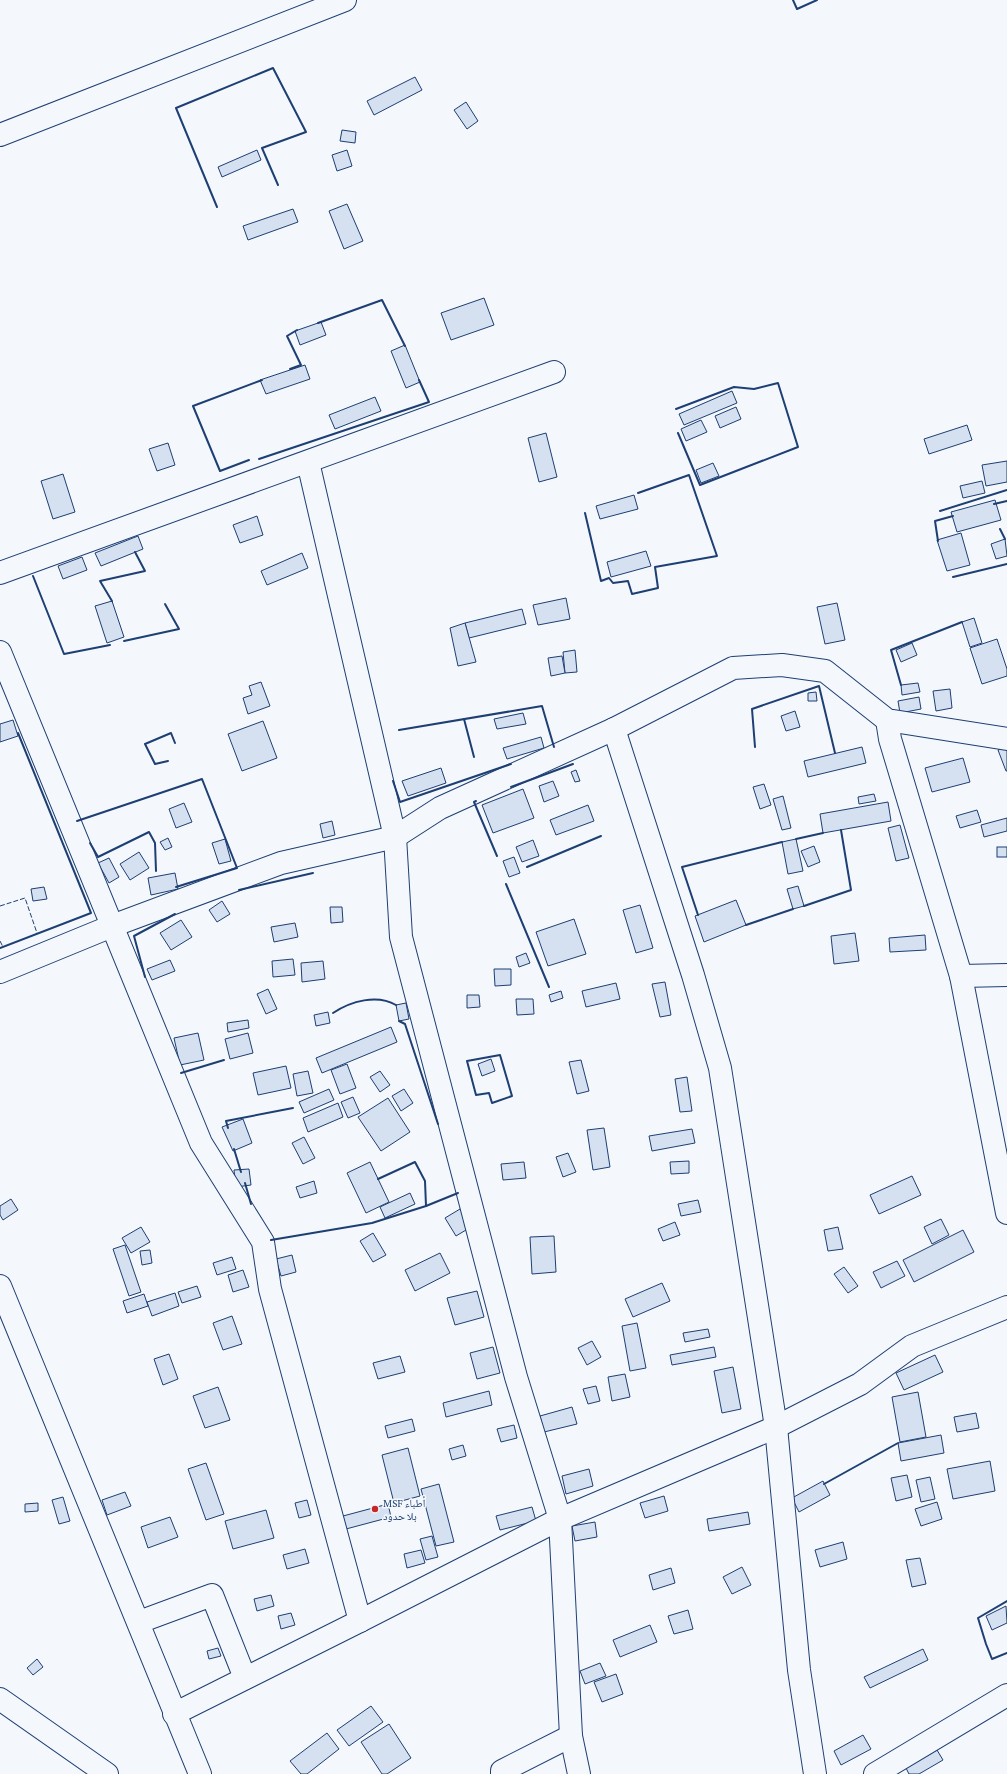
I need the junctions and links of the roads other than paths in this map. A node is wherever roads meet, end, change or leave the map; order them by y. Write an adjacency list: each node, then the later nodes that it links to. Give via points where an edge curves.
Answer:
1 (345, 0): 2 (street)
2 (0, 135)
3 (554, 372): 4 (street)
4 (308, 462): 5 (street); 10 (street)
5 (0, 574)
6 (0, 652): 11 (street)
7 (887, 720): 8 (street, via 825,671 782,665 733,668); 9 (street); 14 (street, via 890,740)
8 (614, 729): 10 (street, via 440,808); 18 (street, via 720,1068)
9 (1007, 739)
10 (395, 837): 11 (street, via 281,863); 19 (street, via 401,937 516,1377)
11 (112, 926): 12 (street); 21 (street, via 201,1143 263,1242 270,1290)
12 (0, 972)
13 (1007, 975): 14 (street)
14 (961, 976): 15 (street)
15 (1007, 1213)
16 (0, 1286): 20 (street)
17 (1007, 1307): 18 (street, via 912,1346 860,1384)
18 (776, 1427): 19 (street); 31 (street, via 799,1670)
19 (560, 1519): 21 (street); 26 (street)
20 (139, 1622): 22 (street, via 212,1595); 25 (street)
21 (360, 1622): 22 (street)
22 (245, 1678): 25 (street)
23 (1007, 1695): 32 (street)
24 (0, 1699): 27 (street)
25 (174, 1714): 28 (street)
26 (571, 1736): 29 (street, via 502,1771); 30 (street)
27 (106, 1774)
28 (200, 1774)
29 (502, 1774)
30 (579, 1774)
31 (815, 1774)
32 (875, 1774)

